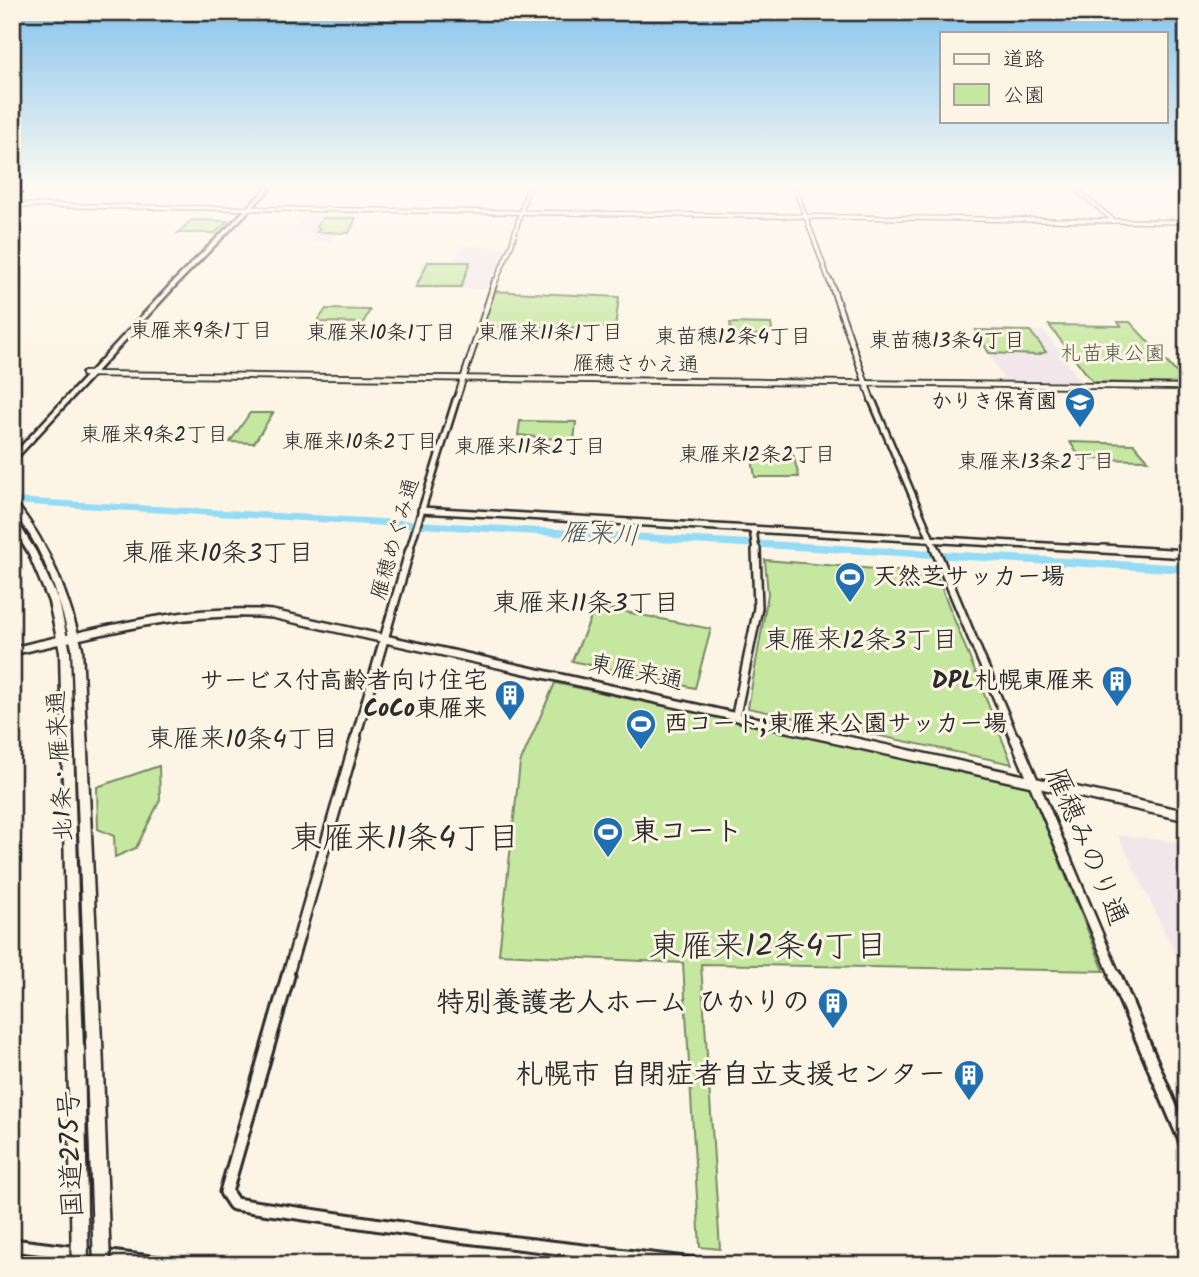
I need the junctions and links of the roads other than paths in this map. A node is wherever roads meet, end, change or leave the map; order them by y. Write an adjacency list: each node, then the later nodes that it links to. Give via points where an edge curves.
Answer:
1 (208, 248): 4 (main road)
2 (510, 248): 5 (street, 雁穂めぐみ通)
3 (818, 248): 6 (street)
4 (88, 374): 5 (street, 雁穂さかえ通); 8 (main road); 9 (main road)
5 (463, 378): 6 (street, 雁穂さかえ通); 11 (street, 雁穂めぐみ通)
6 (864, 384): 7 (street, 雁穂さかえ通); 14 (street)
7 (1187, 387)
8 (12, 453)
9 (12, 460)
10 (13, 505): 17 (highway, 北1条・雁来通, via 44,548 65,600)
11 (421, 510): 13 (street); 16 (street, 雁穂めぐみ通)
12 (12, 520): 17 (highway, 北1条・雁来通, via 32,552)
13 (753, 530): 14 (street); 19 (street, via 758,608)
14 (931, 540): 15 (street); 20 (street, 雁穂みのり通)
15 (1187, 554)
16 (385, 637): 17 (street, 東雁来通, via 249,611 203,612); 19 (street, 東雁来通); 29 (street, 雁穂めぐみ通, via 226,1192 234,1204 458,1237)
17 (68, 639): 18 (street, 東雁来通); 22 (highway, 北1条・雁来通, via 83,773); 23 (highway, 北1条・雁来通)
18 (12, 651)
19 (736, 715): 20 (street, 東雁来通)
20 (1034, 782): 21 (street, 東雁来通); 24 (street, 雁穂みのり通)
21 (1187, 816)
22 (94, 1041): 27 (highway, 国道275号, bridge)
23 (76, 1049): 26 (highway, 国道275号, bridge)
24 (1187, 1145)
25 (12, 1245): 28 (street)
26 (80, 1265)
27 (102, 1265)
28 (175, 1265)
29 (702, 1265)

